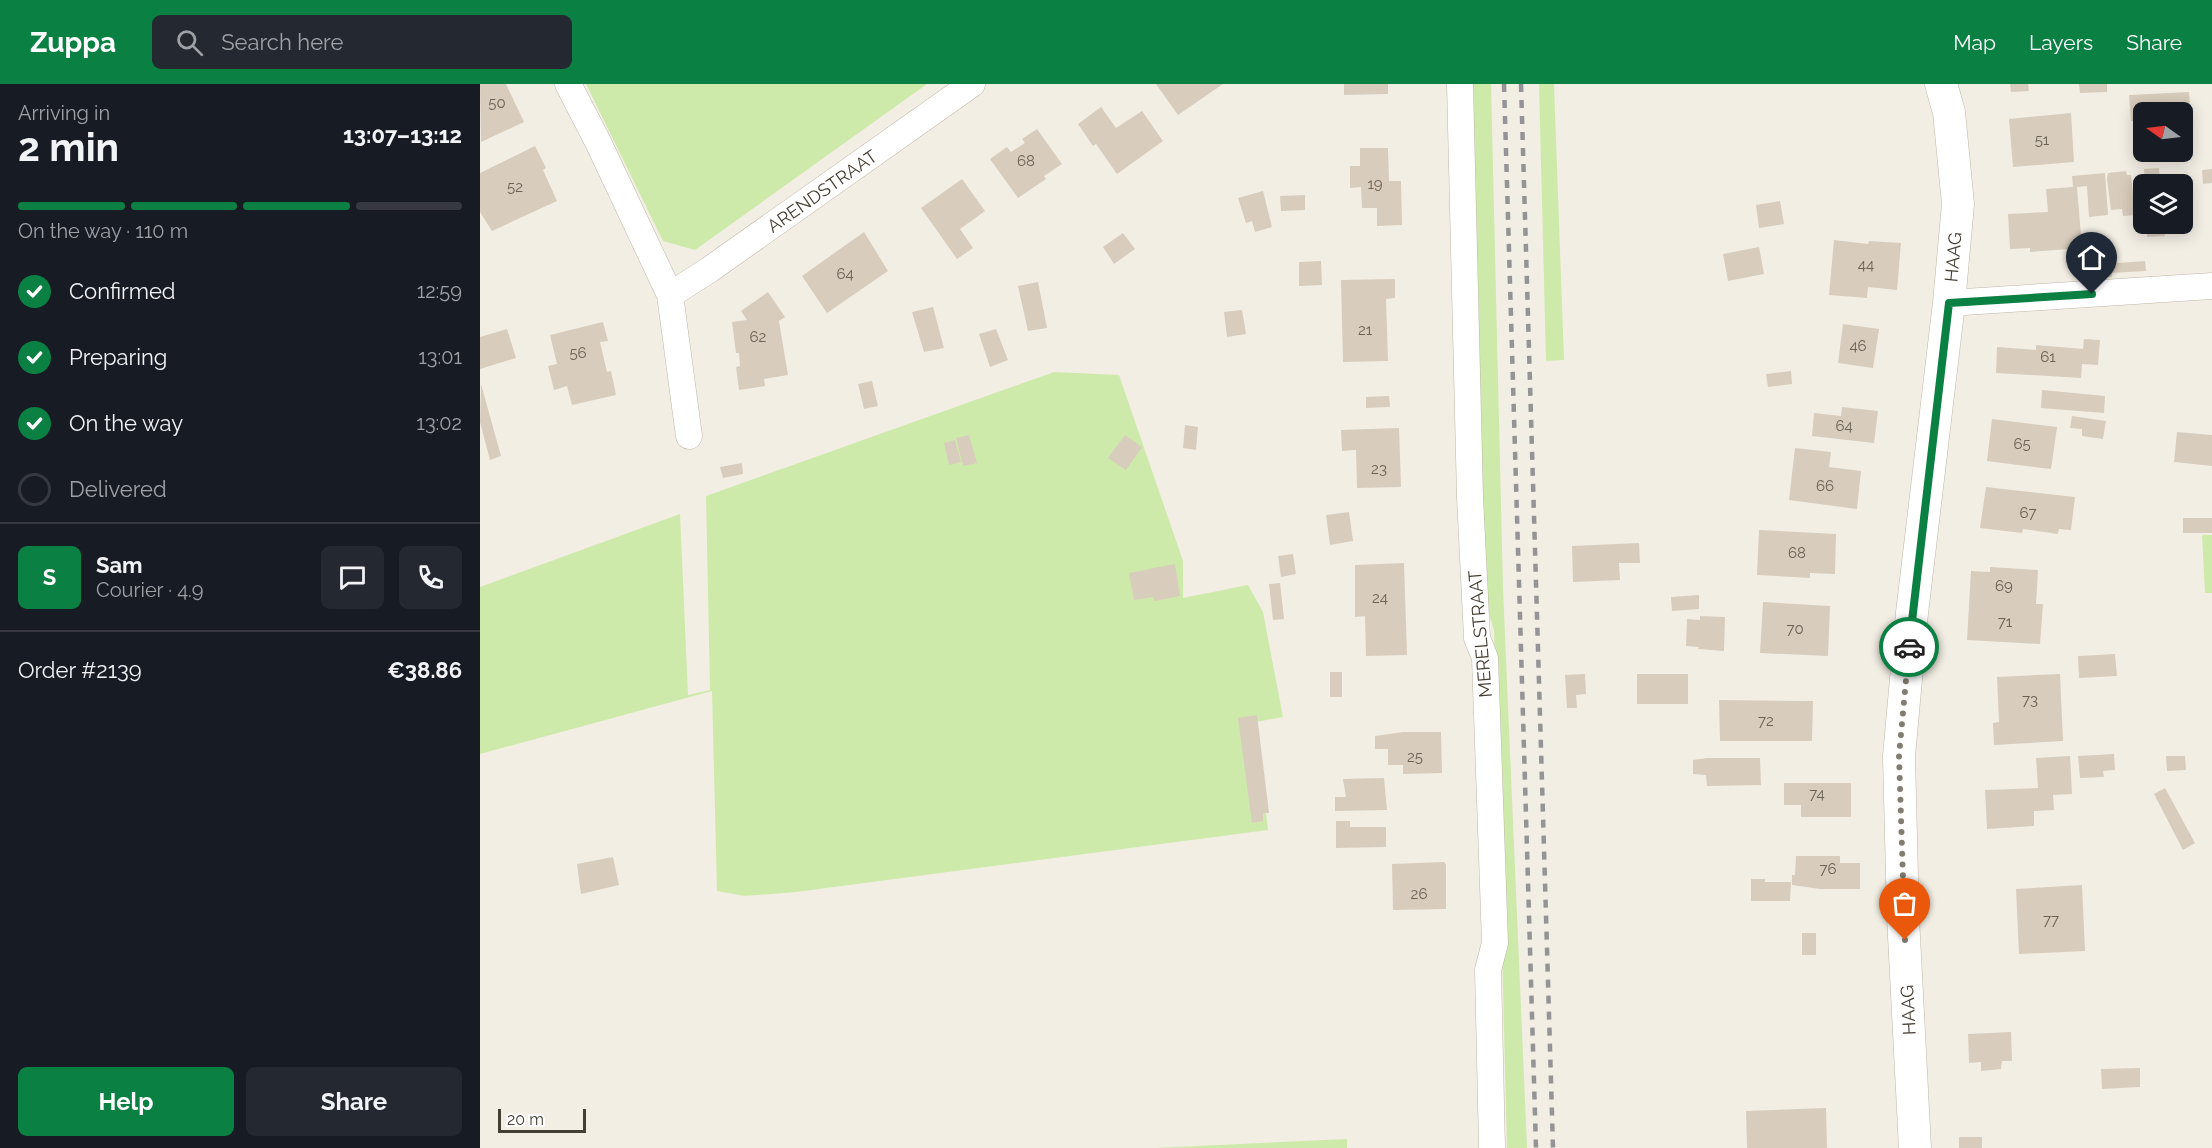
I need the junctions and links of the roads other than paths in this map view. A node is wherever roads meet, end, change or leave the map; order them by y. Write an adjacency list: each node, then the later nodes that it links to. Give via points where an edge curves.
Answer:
1 (568, 84): 6 (street)
2 (972, 84): 6 (street, ARENDSTRAAT)
3 (1460, 84): 9 (street, MERELSTRAAT, via 1471,508 1477,638 1485,658 1495,944 1488,970)
4 (1941, 84): 7 (street, HAAG, via 1949,112 1958,204)
5 (2212, 286): 7 (street)
6 (670, 295): 8 (street)
7 (1949, 303): 10 (street, HAAG, via 1899,756)
8 (689, 436)
9 (1492, 1148)
10 (1915, 1148)

